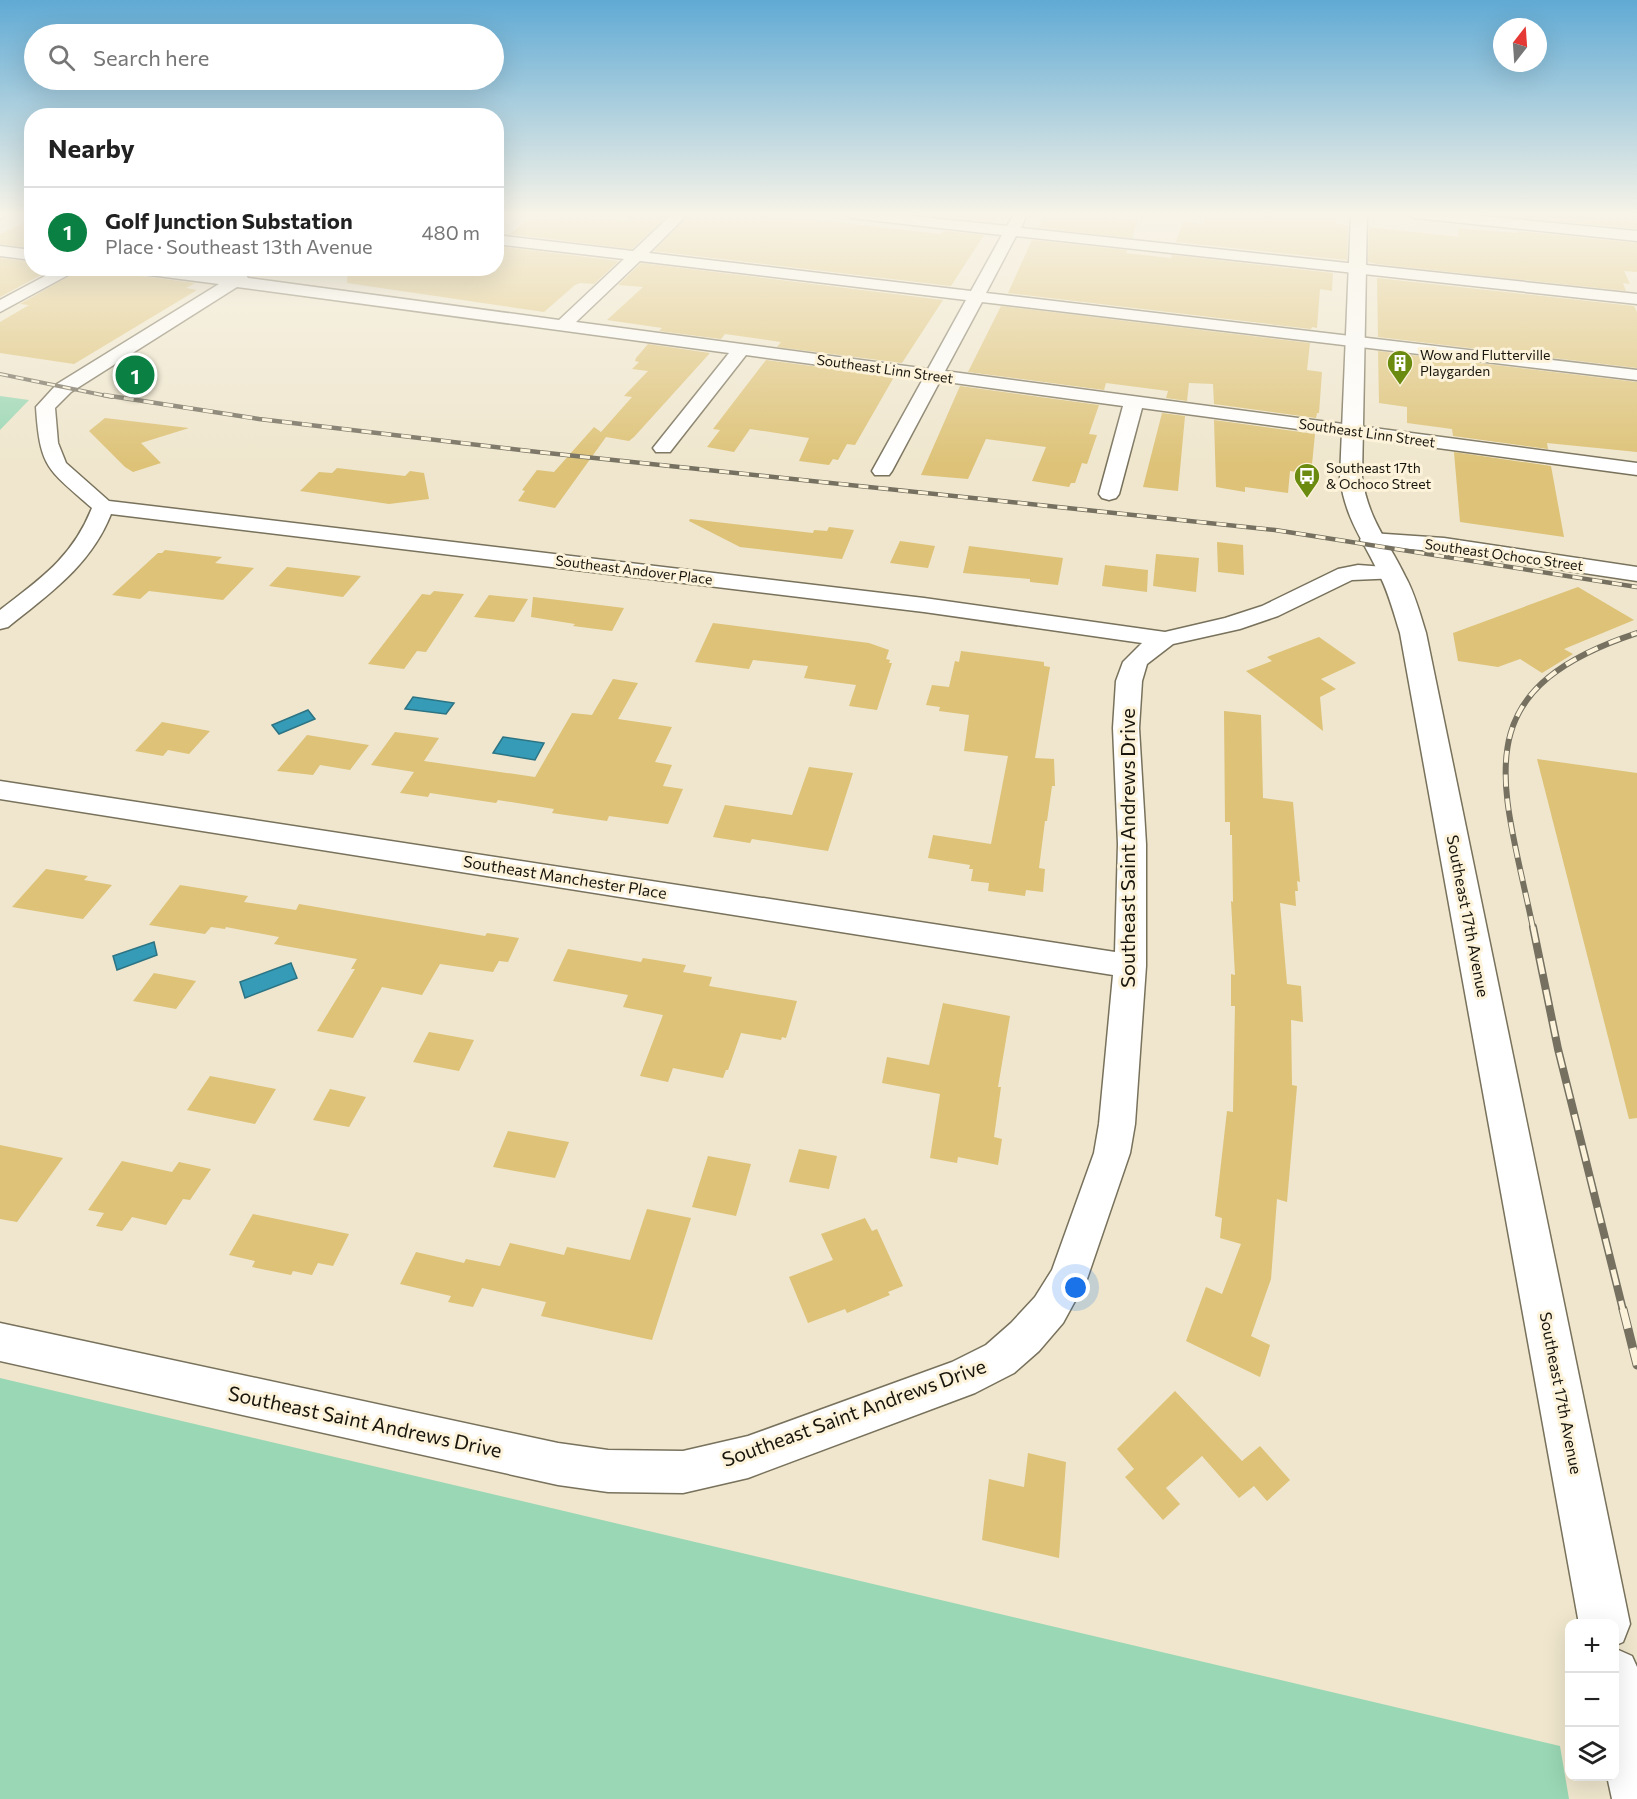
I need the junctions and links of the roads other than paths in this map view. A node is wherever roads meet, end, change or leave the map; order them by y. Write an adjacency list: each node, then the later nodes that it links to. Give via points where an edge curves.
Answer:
1 (17, 298): 8 (street)
2 (208, 298): 20 (street, via 64,388 45,406 48,443 57,466)
3 (355, 298): 9 (street, Southeast Linn Street)
4 (592, 298): 9 (street)
5 (975, 298): 13 (street)
6 (992, 298): 10 (street)
7 (1356, 298): 10 (main road, Southeast 17th Avenue)
8 (0, 307)
9 (563, 325): 11 (street, Southeast Linn Street)
10 (1355, 342): 12 (street); 15 (main road, Southeast 17th Avenue)
11 (741, 350): 13 (street, Southeast Linn Street); 16 (street)
12 (1637, 375)
13 (933, 376): 14 (street, Southeast Linn Street); 18 (street)
14 (1134, 402): 15 (street, Southeast Linn Street); 19 (street)
15 (1353, 432): 17 (street, Southeast Linn Street); 21 (main road, Southeast 17th Avenue, via 1353,498)
16 (663, 448)
17 (1637, 469)
18 (882, 471)
19 (1109, 494)
20 (103, 507): 24 (street, via 95,532 72,565); 25 (street, Southeast Andover Place, via 924,605)
21 (1371, 540): 22 (main road, Southeast 17th Avenue); 23 (street, Southeast Ochoco Street, via 1444,545)
22 (1391, 573): 25 (street, Southeast Saint Andrews Drive, via 1346,574 1270,611); 29 (main road, Southeast 17th Avenue, via 1405,603 1423,677)
23 (1637, 574)
24 (0, 622)
25 (1165, 639): 27 (street, Southeast Saint Andrews Drive, via 1135,662 1129,681 1126,728 1132,844)
26 (0, 790): 27 (street, Southeast Manchester Place)
27 (1131, 966): 28 (street, Southeast Saint Andrews Drive, via 1112,1153 1068,1279 1049,1310 1000,1359 961,1379 747,1457 683,1472 608,1471 558,1464)
28 (0, 1342)
29 (1604, 1619)
30 (1619, 1700): 31 (main road)
31 (1637, 1792)

